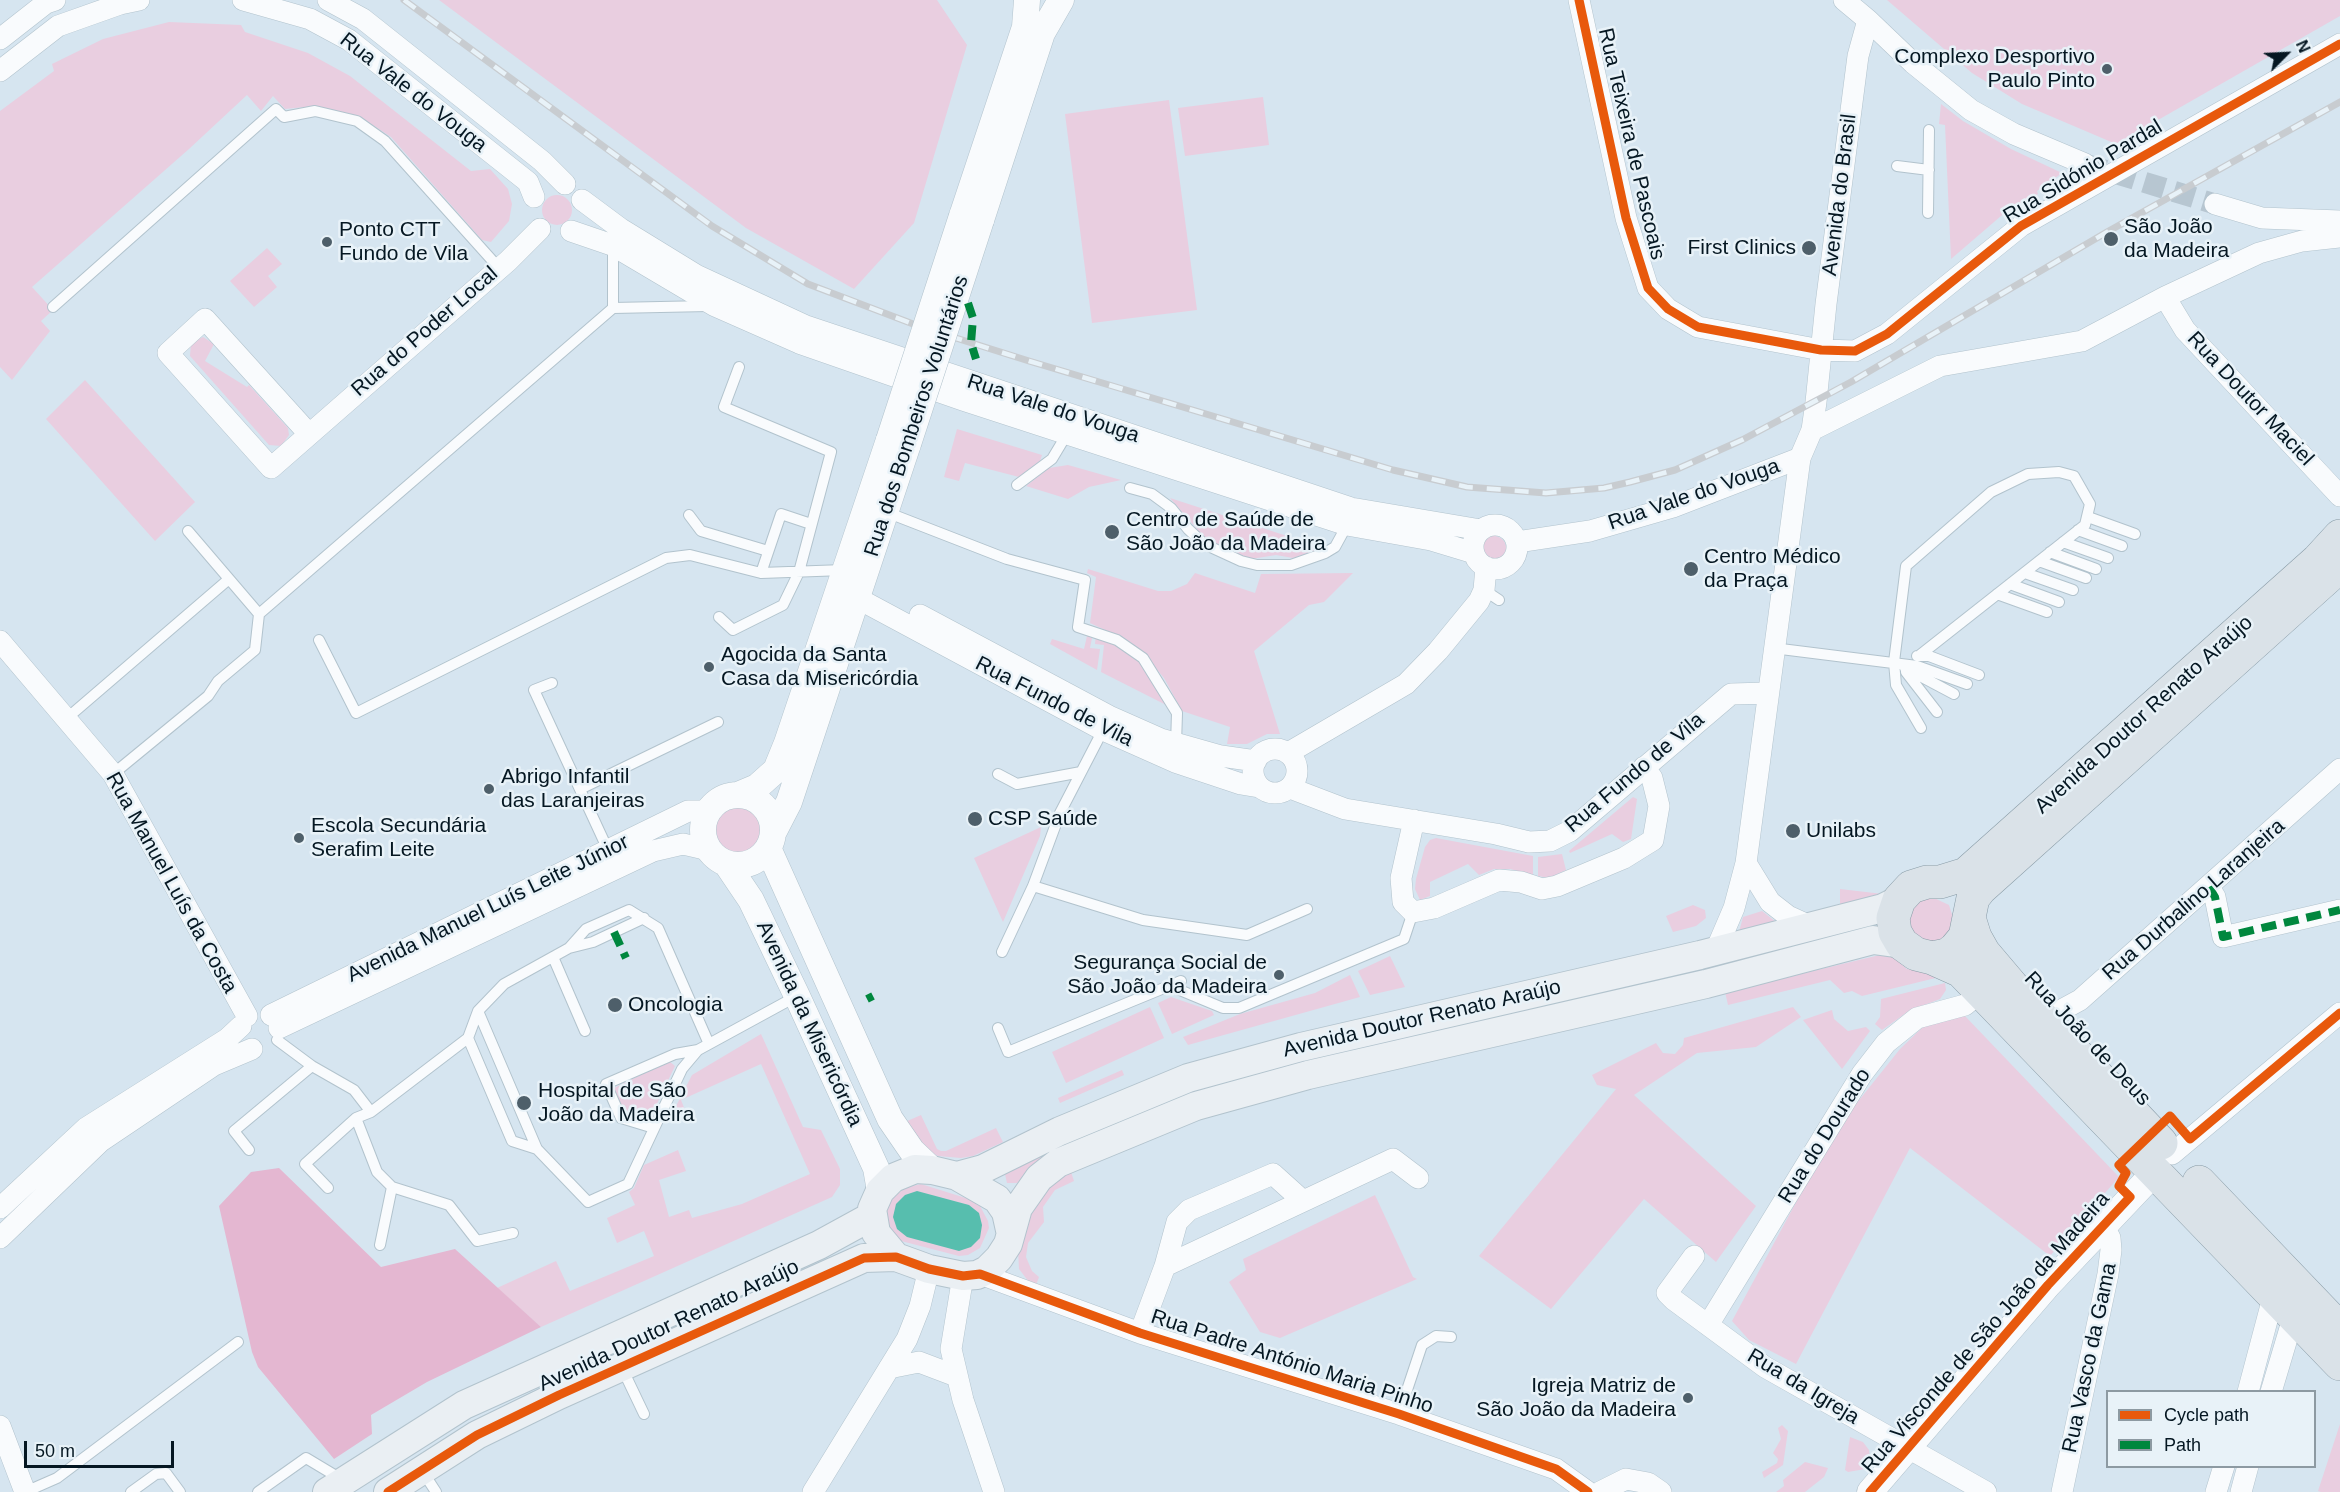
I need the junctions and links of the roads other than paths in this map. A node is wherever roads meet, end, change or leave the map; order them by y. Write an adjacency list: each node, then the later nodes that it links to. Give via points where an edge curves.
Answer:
1 (55, 0): 10 (street)
2 (139, 0): 12 (street, via 58,26)
3 (243, 0): 18 (street, Rua Vale do Vouga, via 310,19 349,40 528,182)
4 (328, 0): 17 (street, Rua Vale do Vouga, via 363,19 542,161)
5 (1027, 0): 22 (street, Rua dos Bombeiros Voluntários, via 1025,27)
6 (1061, 0): 22 (street, Rua dos Bombeiros Voluntários, via 1042,33)
7 (1579, 0): 33 (street, Rua Teixeira de Pascoais, via 1626,218 1648,288 1668,309 1698,327)
8 (1844, 0): 9 (street)
9 (1868, 20): 14 (street, via 1971,110 2014,134); 33 (street, Avenida do Brasil, via 1858,56 1850,160)
10 (0, 39)
11 (2340, 44): 33 (street, Rua Sidónio Pardal, via 2021,226 1887,334 1856,351)
12 (0, 71)
13 (1929, 130): 16 (lane)
14 (2085, 164)
15 (1897, 166): 16 (lane)
16 (1929, 170): 21 (lane)
17 (565, 184): 18 (street, via 549,184); 19 (street, Rua Vale do Vouga)
18 (534, 197): 24 (street, Rua Vale do Vouga, via 532,217)
19 (582, 200): 25 (street, via 583,215); 48 (street, Rua Vale do Vouga, via 696,275 806,326 1351,508)
20 (2215, 204): 23 (street, via 2262,218)
21 (1928, 213)
22 (972, 218): 38 (street, Rua dos Bombeiros Voluntários, bridge)
23 (2340, 221)
24 (540, 229): 25 (street, Rua Vale do Vouga, via 559,235); 28 (street, Rua do Poder Local)
25 (571, 231): 27 (street, Rua Vale do Vouga)
26 (2340, 237): 29 (street, via 2302,241 2259,253)
27 (612, 245): 30 (street, Rua Vale do Vouga); 32 (lane)
28 (499, 268): 31 (lane, via 385,141 357,120 315,111 284,117 276,109); 36 (street, Rua do Poder Local)
29 (2165, 297): 35 (street, via 2082,341 1940,366); 42 (street, Rua Doutor Maciel, via 2185,330)
30 (715, 306): 32 (lane); 37 (street, Rua Vale do Vouga, via 799,342)
31 (53, 307)
32 (613, 308): 74 (lane)
33 (1821, 350): 35 (street, Avenida do Brasil)
34 (738, 367): 46 (lane, via 723,407 831,452)
35 (1812, 430): 39 (street, Avenida do Brasil)
36 (309, 434): 36 (street, Rua do Poder Local, via 205,319 168,353 271,468)
37 (1067, 434): 40 (lane, via 1052,459); 47 (street, Rua Vale do Vouga)
38 (898, 442): 43 (street, Rua dos Bombeiros Voluntários); 68 (street, Rua dos Bombeiros Voluntários)
39 (1800, 458): 53 (street, Rua Vale do Vouga, via 1673,507 1590,531); 78 (street, Avenida do Brasil)
40 (1017, 485)
41 (1130, 488): 47 (lane, via 1152,494 1171,508 1204,544 1257,565 1291,565 1325,553 1335,547)
42 (2340, 496)
43 (886, 512): 68 (street, Rua dos Bombeiros Voluntários); 91 (lane, via 1006,559 1085,580 1078,627 1117,640 1143,658 1177,713)
44 (689, 515): 56 (lane, via 701,531)
45 (2088, 517): 49 (lane); 51 (lane); 80 (lane, via 2090,504 2074,476 2059,472 2028,474 1991,492 1906,566)
46 (811, 524): 56 (lane, via 781,514); 63 (lane)
47 (1347, 525): 59 (street, Rua Vale do Vouga, via 1431,540)
48 (1481, 530): 53 (street, Rua Vale do Vouga, via 1493,525 1505,527); 59 (street, via 1474,540)
49 (2078, 530): 54 (lane); 55 (lane)
50 (188, 531): 67 (lane)
51 (2134, 534)
52 (2340, 536): 109 (main road, Avenida Doutor Renato Araújo, via 2318,560 1966,874)
53 (1517, 542): 59 (street, via 1516,556 1500,569)
54 (2063, 542): 57 (lane); 58 (lane)
55 (2122, 546)
56 (768, 551): 64 (lane)
57 (2050, 552): 60 (lane); 62 (lane)
58 (2108, 558)
59 (1480, 560): 92 (street, via 1492,595 1406,684)
60 (2039, 561): 65 (lane); 66 (lane)
61 (2340, 566): 116 (main road, Avenida Doutor Renato Araújo, via 1980,889 1973,898)
62 (2096, 569)
63 (799, 572): 64 (lane); 68 (lane); 75 (lane, via 783,604 734,630)
64 (761, 573): 76 (lane, via 690,555 666,558 356,713)
65 (2025, 573): 69 (lane); 70 (lane)
66 (2086, 578)
67 (229, 579): 74 (lane); 87 (lane)
68 (855, 584): 89 (street, Rua Fundo de Vila); 102 (street, Rua dos Bombeiros Voluntários, via 776,770 757,787); 105 (street, Rua dos Bombeiros Voluntários, via 789,802)
69 (2010, 584): 71 (lane); 72 (lane)
70 (2073, 590)
71 (1997, 594): 73 (lane); 79 (lane)
72 (2059, 602)
73 (2047, 612)
74 (259, 614): 97 (lane, via 255,650 218,681 208,696)
75 (719, 617)
76 (319, 640)
77 (0, 641): 87 (street, Rua Manuel Luís da Costa)
78 (1773, 648): 80 (lane); 84 (street, Avenida do Brasil)
79 (1920, 655): 80 (lane); 81 (lane)
80 (1894, 662): 83 (lane); 85 (lane); 86 (lane, via 1909,674); 90 (lane, via 1896,686)
81 (1979, 675)
82 (552, 682): 101 (lane, via 534,690)
83 (1967, 684)
84 (1767, 693): 94 (street, Rua Fundo de Vila, via 1731,694); 108 (street, Avenida do Brasil)
85 (1954, 694)
86 (1937, 712)
87 (66, 719): 97 (street, Rua Manuel Luís da Costa)
88 (717, 722): 101 (lane)
89 (1106, 723): 91 (street, Rua Fundo de Vila); 96 (lane); 99 (street, Rua Fundo de Vila, via 1175,762)
90 (1920, 728)
91 (1176, 744): 93 (street, Rua Fundo de Vila)
92 (1288, 753): 93 (street, Rua Fundo de Vila, via 1268,750); 100 (street, via 1298,770)
93 (1256, 760): 99 (street, via 1253,774)
94 (1644, 767): 104 (street, Rua Fundo de Vila, via 1570,831 1550,841 1529,842); 115 (street, via 1652,778 1659,806 1653,840 1624,858 1557,886 1542,889 1499,880 1434,908)
95 (2340, 769): 111 (street, Rua Durbalino Laranjeira)
96 (1081, 772): 98 (lane, via 1017,784); 110 (lane, via 1060,813)
97 (113, 774): 128 (street, Rua Manuel Luís da Costa)
98 (998, 774)
99 (1259, 787): 100 (street, Rua Fundo de Vila, via 1271,793)
100 (1290, 788): 104 (street, Rua Fundo de Vila, via 1345,809)
101 (580, 789): 106 (lane)
102 (738, 795): 103 (street, via 721,799); 105 (street, via 764,806 773,823)
103 (708, 811): 106 (street, Avenida Manuel Luís Leite Júnior, via 688,811); 107 (street, via 703,831)
104 (1414, 820): 115 (street, via 1401,878 1403,902)
105 (771, 841): 107 (street, via 760,857 750,863); 143 (street, Avenida da Misericórdia, via 890,1119 912,1151)
106 (608, 850): 129 (street, Avenida Manuel Luís Leite Júnior)
107 (717, 857): 124 (street, Avenida da Misericórdia, via 751,900); 129 (street, Avenida Manuel Luís Leite Júnior, via 683,844 653,851)
108 (1746, 863): 117 (street, via 1770,902); 119 (street, Avenida do Brasil, via 1734,908)
109 (1940, 882): 112 (main road, Avenida Doutor Renato Araújo, via 1911,887); 116 (main road, via 1959,893)
110 (1033, 886): 113 (lane, via 1143,920 1247,935); 120 (lane)
111 (2209, 887): 114 (street, via 2215,897 2223,937); 127 (street, Rua Durbalino Laranjeira, via 2080,1000 2056,1013)
112 (1899, 900): 117 (main road, Avenida Doutor Renato Araújo, via 1883,908); 118 (main road, via 1893,918)
113 (1307, 909)
114 (2340, 910)
115 (1413, 912): 130 (lane, via 1404,939 1239,1008 1223,1008 1175,984 1008,1052)
116 (1970, 917): 122 (main road, Avenida Doutor Renato Araújo, via 1965,937 1955,949); 127 (main road, Rua João de Deus, via 1984,953)
117 (1810, 926): 119 (main road, Avenida Doutor Renato Araújo)
118 (1902, 944): 122 (main road, Avenida Doutor Renato Araújo, via 1916,954); 151 (main road, Avenida Doutor Renato Araújo, via 1873,940 1706,984 1319,1072 1196,1106 1058,1163 1039,1178 1018,1208)
119 (1716, 950): 143 (main road, Avenida Doutor Renato Araújo, via 1312,1044 1188,1078 1060,1131 983,1169)
120 (1002, 952)
121 (553, 957): 125 (lane, via 504,984); 131 (lane); 133 (lane, via 569,948 586,929 629,910 644,918 657,928)
122 (1932, 958): 123 (main road, Rua João de Deus, via 1961,971)
123 (1982, 991): 142 (main road, Rua João de Deus); 161 (street, Rua do Dourado, via 1965,1005 1917,1018 1886,1043 1862,1074)
124 (797, 996): 133 (lane); 148 (street, Avenida da Misericórdia, via 876,1168)
125 (478, 1011): 132 (lane); 140 (lane)
126 (2340, 1013): 142 (street, Rua Visconde de São João da Madeira)
127 (2039, 1014): 142 (main road, Rua João de Deus)
128 (244, 1021): 129 (street, Avenida Manuel Luís Leite Júnior, via 259,1012); 134 (street, via 241,1036); 149 (street, via 227,1039 86,1128)
129 (276, 1028): 134 (street, Avenida Manuel Luís Leite Júnior, via 269,1049); 136 (lane)
130 (998, 1028)
131 (585, 1031)
132 (468, 1038): 137 (lane); 140 (lane, via 512,1141)
133 (709, 1044): 135 (lane)
134 (252, 1049): 153 (street, Avenida Manuel Luís Leite Júnior, via 214,1065 100,1141)
135 (698, 1050): 139 (lane, via 682,1069); 139 (lane, via 675,1054 606,1084 621,1118)
136 (312, 1066): 137 (lane, via 354,1090); 141 (lane, via 234,1131)
137 (371, 1112): 138 (lane)
138 (357, 1118): 145 (lane, via 377,1172); 146 (lane, via 305,1164)
139 (654, 1128): 140 (lane, via 628,1184 588,1202)
140 (537, 1149)
141 (249, 1150)
142 (2164, 1163): 150 (street, Rua Visconde de São João da Madeira); 160 (main road, Rua João de Deus); 162 (main road, Rua João de Deus)
143 (945, 1173): 148 (main road, Avenida Doutor Renato Araújo, via 909,1171 893,1178); 151 (main road, via 997,1199 1006,1212)
144 (1418, 1178): 147 (street, via 1393,1159)
145 (392, 1187): 152 (lane, via 448,1205 477,1241); 154 (lane)
146 (328, 1188)
147 (1303, 1201): 157 (street); 157 (street, via 1273,1174 1189,1210 1177,1222)
148 (876, 1204): 156 (main road, via 876,1233); 179 (main road, Avenida Doutor Renato Araújo, via 819,1245 464,1405)
149 (0, 1208)
150 (2103, 1225): 175 (street, Rua Visconde de São João da Madeira); 192 (street, Rua Vasco da Gama, via 2110,1238 2108,1274)
151 (1010, 1230): 159 (main road, Avenida Doutor Renato Araújo, via 1008,1244 999,1258)
152 (513, 1233)
153 (0, 1238)
154 (380, 1245)
155 (1694, 1256): 161 (street, Rua da Igreja, via 1667,1293)
156 (896, 1257): 158 (main road, Avenida Doutor Renato Araújo); 167 (main road, Avenida Doutor Renato Araújo, via 864,1258)
157 (1165, 1266): 163 (street)
158 (929, 1269): 159 (main road, Avenida Doutor Renato Araújo); 168 (street, via 908,1339)
159 (972, 1275): 163 (street, Rua Padre António Maria Pinho); 169 (street, via 951,1348)
160 (2284, 1305): 166 (main road, Rua João de Deus); 170 (street); 171 (street)
161 (1708, 1325): 175 (street, Rua da Igreja, via 1765,1367)
162 (2340, 1329)
163 (1140, 1333): 173 (street, Rua Padre António Maria Pinho)
164 (1450, 1337): 173 (lane, via 1436,1336 1422,1345)
165 (238, 1342): 180 (lane, via 57,1479)
166 (2340, 1364)
167 (621, 1368): 172 (lane); 178 (main road, Avenida Doutor Renato Araújo, via 477,1435)
168 (889, 1368): 169 (street, via 919,1362); 185 (street)
169 (956, 1376): 186 (street)
170 (2249, 1390)
171 (2271, 1390)
172 (644, 1414)
173 (1400, 1414): 187 (street, Rua Padre António Maria Pinho, via 1556,1468)
174 (0, 1425): 180 (street)
175 (1907, 1448): 190 (street, Rua Visconde de São João da Madeira); 191 (street, Rua da Igreja)
176 (2224, 1468): 193 (street)
177 (2248, 1468): 194 (street)
178 (429, 1481): 184 (main road, Avenida Doutor Renato Araújo)
179 (336, 1486): 183 (lane, via 306,1458)
180 (25, 1492)
181 (131, 1492): 182 (lane, via 156,1474 166,1473)
182 (180, 1492)
183 (258, 1492)
184 (388, 1492)
185 (813, 1492)
186 (994, 1492)
187 (1588, 1492)
188 (1600, 1492): 189 (street, via 1626,1479 1648,1483)
189 (1661, 1492)
190 (1870, 1492)
191 (1986, 1492)
192 (2062, 1492)
193 (2216, 1492)
194 (2241, 1492)

